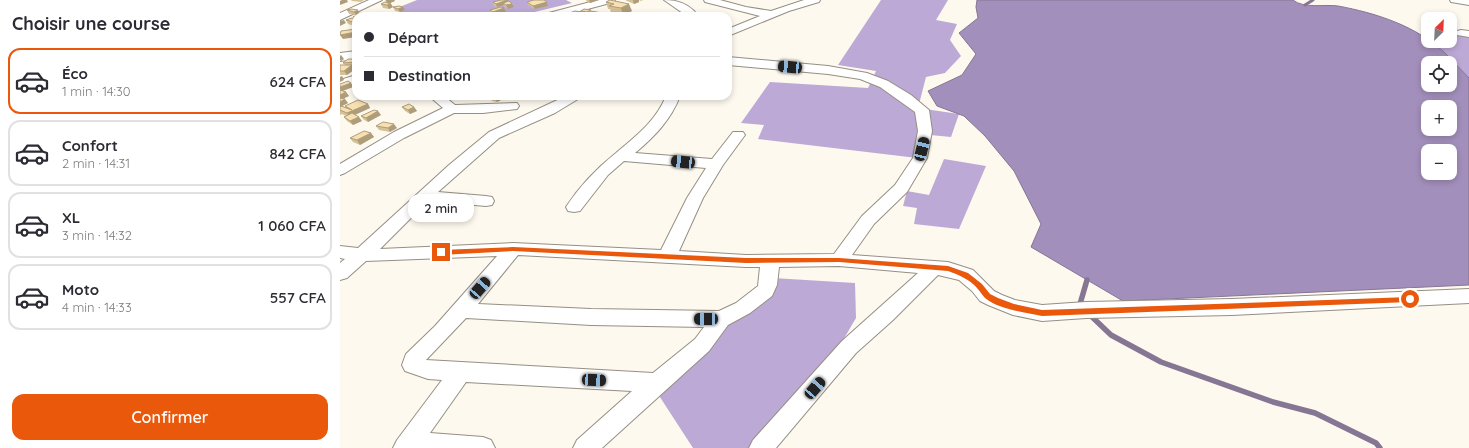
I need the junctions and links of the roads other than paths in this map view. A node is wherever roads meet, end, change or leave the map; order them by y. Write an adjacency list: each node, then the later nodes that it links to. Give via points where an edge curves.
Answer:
1 (377, 0): 13 (street)
2 (610, 0): 10 (street)
3 (620, 0): 9 (street)
4 (669, 0): 11 (street)
5 (709, 0): 12 (street)
6 (815, 0): 12 (street)
7 (1456, 0): 8 (street)
8 (1469, 2)
9 (606, 11)
10 (564, 12)
11 (689, 12)
12 (771, 14): 14 (street)
13 (342, 16)
14 (732, 31)
15 (352, 56): 16 (street)
16 (340, 57)
17 (732, 61): 37 (street, via 828,70 863,76 889,88 922,110 925,131 920,158 901,188 868,220)
18 (352, 80): 19 (street)
19 (340, 84)
20 (441, 100): 24 (street)
21 (568, 100): 25 (street, via 542,114)
22 (671, 100): 27 (street, via 643,139)
23 (514, 101): 24 (street, via 483,109); 25 (street)
24 (452, 109): 29 (street, via 399,135)
25 (527, 118): 30 (street, via 494,136)
26 (738, 135): 28 (street)
27 (621, 156): 28 (street); 32 (street, via 603,172)
28 (716, 164): 36 (street, via 695,198)
29 (340, 170)
30 (425, 196): 31 (street); 35 (street)
31 (486, 201)
32 (574, 207)
33 (513, 249): 35 (street); 36 (street); 42 (street)
34 (340, 252): 35 (street)
35 (363, 256): 40 (street)
36 (667, 256): 38 (street)
37 (839, 260): 38 (street); 39 (street)
38 (770, 261): 43 (street, via 765,291)
39 (933, 268): 41 (street, via 954,270 969,277 987,296 995,300 1042,313 1248,307); 49 (street, via 836,362)
40 (340, 273)
41 (1469, 296)
42 (461, 310): 43 (street, via 612,319); 44 (street, via 413,360 413,365 428,370)
43 (721, 319): 45 (street, via 702,346)
44 (461, 372): 45 (street); 46 (street)
45 (657, 383): 48 (street)
46 (407, 446): 47 (street)
47 (483, 448)
48 (585, 448)
49 (761, 448)

